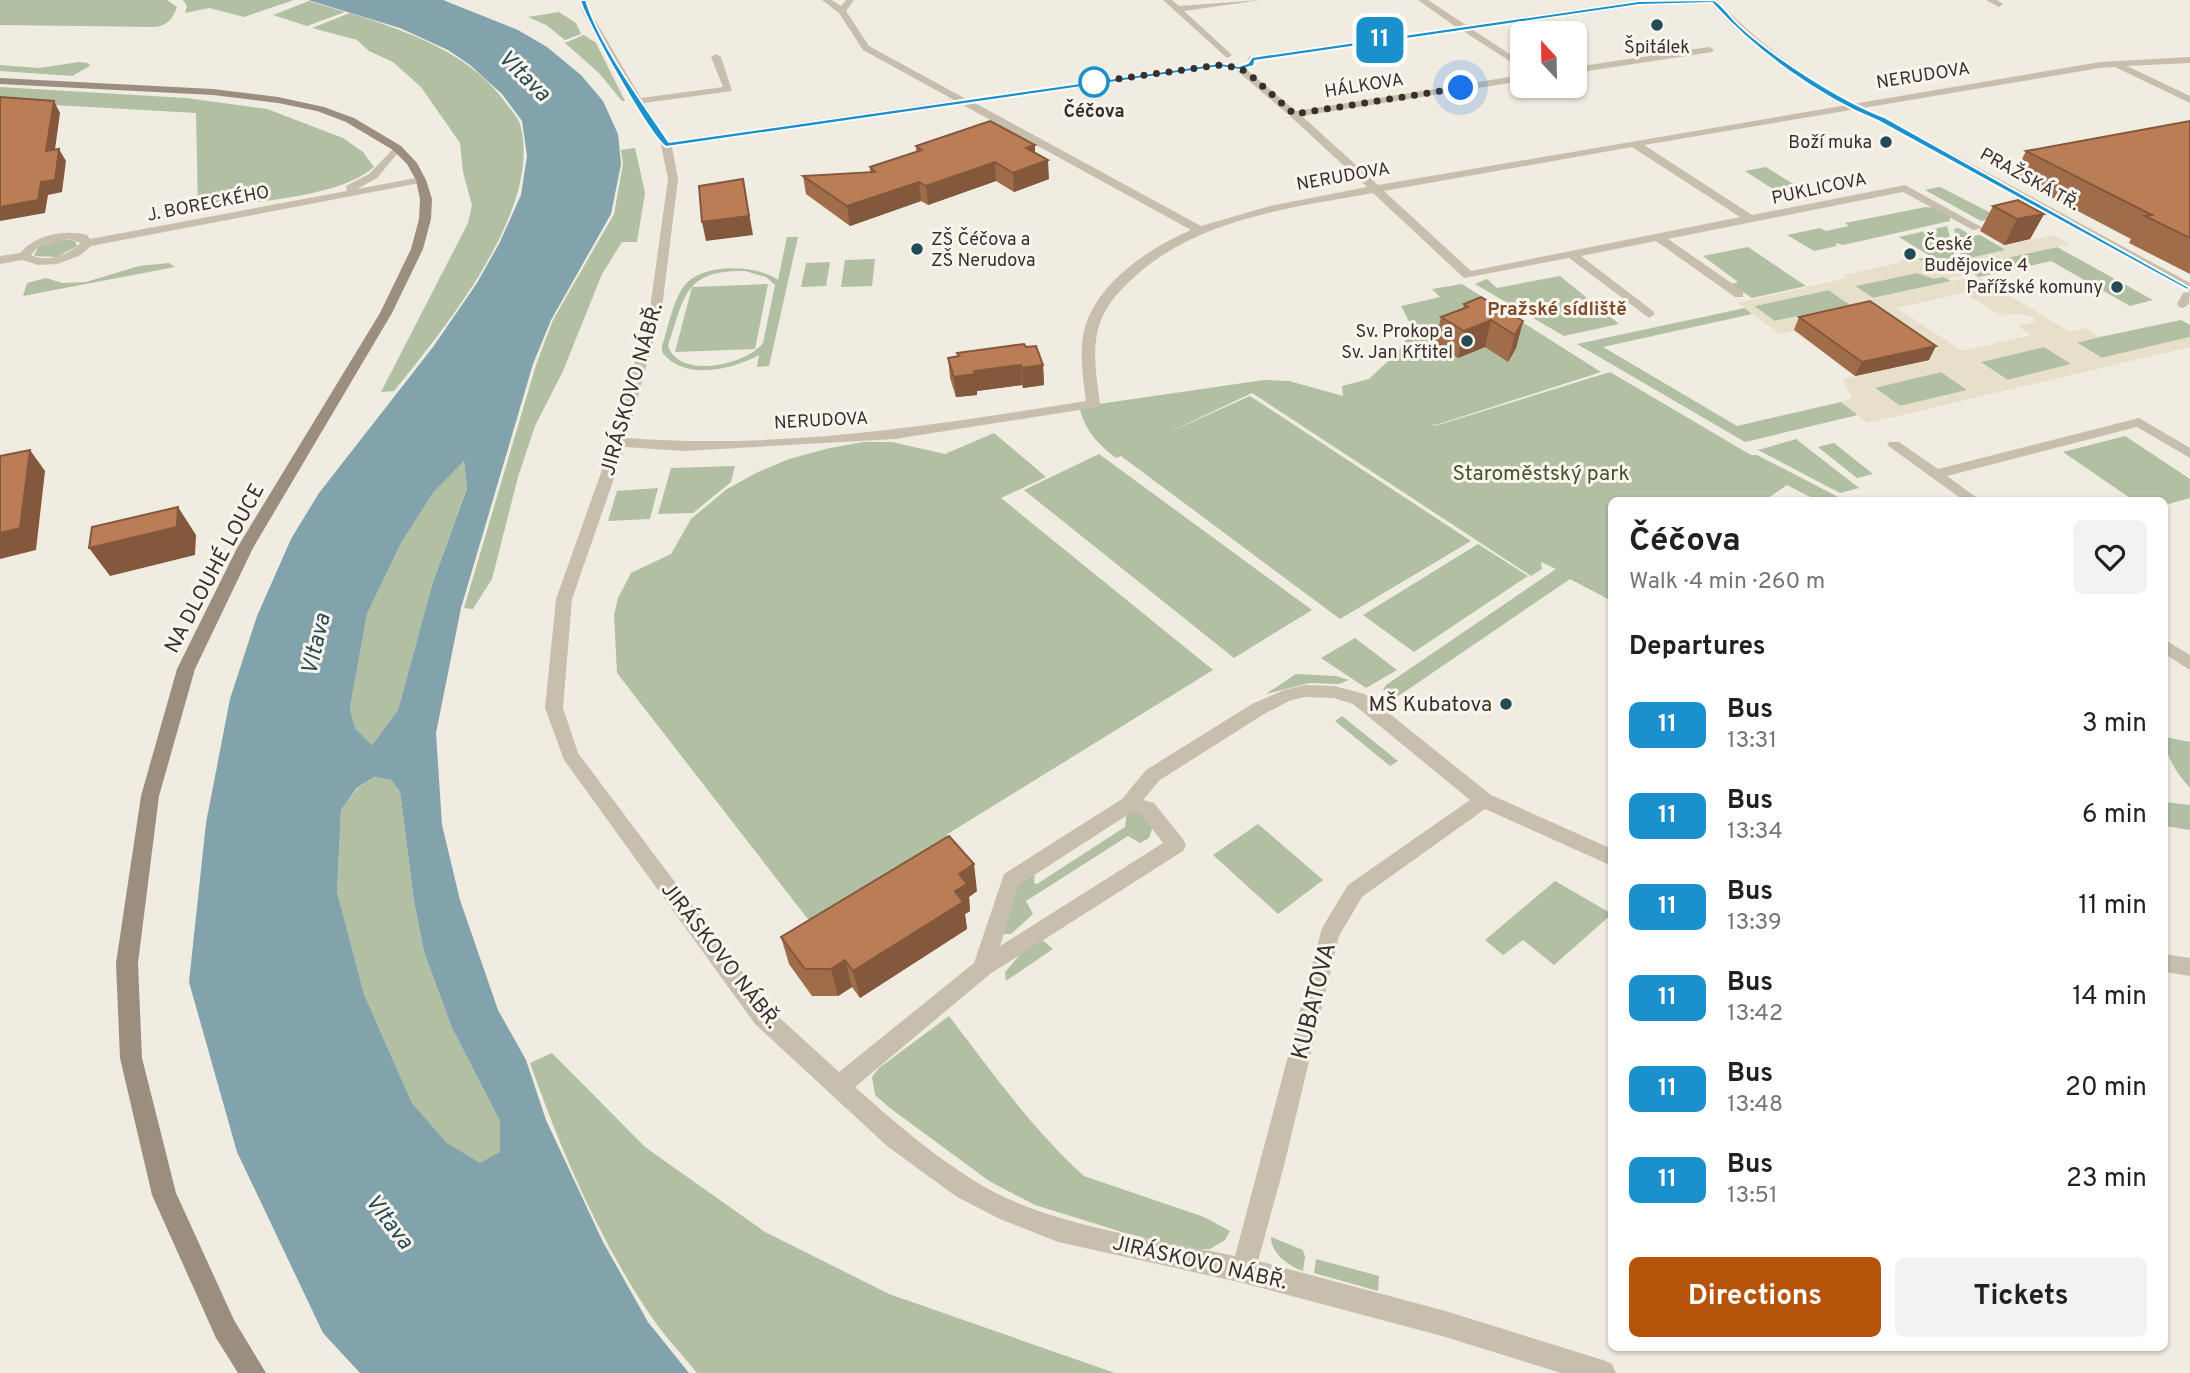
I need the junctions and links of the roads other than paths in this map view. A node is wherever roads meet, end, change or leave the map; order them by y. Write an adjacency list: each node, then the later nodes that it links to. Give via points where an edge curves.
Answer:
1 (583, 0): 27 (street)
2 (827, 0): 10 (street)
3 (850, 0): 10 (street)
4 (1167, 0): 9 (street)
5 (1257, 0): 9 (street)
6 (1422, 0): 11 (street)
7 (1713, 0): 8 (street); 29 (street, PRAŽSKÁ TŘ., via 1766,50)
8 (1646, 1): 11 (street)
9 (1177, 9): 13 (street)
10 (842, 11): 28 (street, via 866,48)
11 (1464, 28): 15 (street); 16 (street)
12 (1709, 50): 21 (street)
13 (1227, 55): 16 (street); 18 (street, via 1217,60)
14 (716, 57): 27 (street, via 729,89)
15 (1510, 58)
16 (1252, 59): 20 (street, via 1251,65)
17 (2190, 60): 19 (street, NERUDOVA)
18 (1220, 65): 20 (street); 28 (street)
19 (2116, 65): 26 (street); 29 (street, NERUDOVA)
20 (1239, 68): 30 (street)
21 (1587, 68)
22 (0, 75): 25 (main road)
23 (1510, 80): 30 (street, HÁLKOVA)
24 (0, 81): 25 (main road)
25 (58, 82): 33 (main road, NA DLOUHÉ LOUCE, via 278,100 350,120)
26 (2190, 100)
27 (638, 101): 32 (street)
28 (964, 101): 32 (street); 39 (street)
29 (1850, 107): 31 (street, NERUDOVA); 46 (street, PRAŽSKÁ TŘ., via 1861,119)
30 (1294, 114): 35 (street)
31 (1634, 144): 35 (street, NERUDOVA); 37 (street)
32 (666, 145): 48 (street, JIRÁSKOVO NÁBŘ., via 673,179 656,308)
33 (397, 148): 34 (main road, NA DLOUHÉ LOUCE); 36 (street, J. BORECKÉHO, via 373,176)
34 (421, 180): 36 (street, J. BORECKÉHO); 63 (main road, NA DLOUHÉ LOUCE, via 425,219 417,249 386,313 233,572 186,669 150,796 127,963 131,1058 164,1195 225,1329)
35 (1374, 189): 39 (street, NERUDOVA, via 1255,213); 42 (street, PUKLICOVA, via 1468,275)
36 (335, 196): 41 (street, J. BORECKÉHO)
37 (1752, 220): 38 (street, PUKLICOVA, via 1905,188); 40 (street, PUKLICOVA)
38 (1977, 228)
39 (1201, 231): 48 (street, NERUDOVA, via 1143,263 1100,307 1087,337 1093,404 895,435 684,447)
40 (1659, 238): 42 (street, PUKLICOVA); 45 (street)
41 (87, 243): 43 (street, via 80,251 53,261); 43 (street, via 77,235 51,238 28,248)
42 (1573, 255): 47 (street)
43 (24, 256): 44 (street)
44 (0, 260)
45 (1739, 294)
46 (2187, 294)
47 (1649, 314)
48 (620, 442): 61 (street, JIRÁSKOVO NÁBŘ., via 564,598 554,708 570,755 764,1017)
49 (1894, 445): 51 (street)
50 (2190, 454): 51 (street, via 2139,422)
51 (1937, 474): 52 (street)
52 (1968, 497)
53 (2168, 648): 54 (street)
54 (2190, 664)
55 (1484, 800): 56 (street, via 1359,699 1306,691 1284,696 1153,775); 57 (street); 62 (street, KUBATOVA, via 1355,891 1329,934)
56 (1129, 804): 60 (street, via 1011,880); 60 (street, via 1147,808 1176,845)
57 (1608, 856)
58 (2168, 963): 59 (street)
59 (2190, 967)
60 (983, 968): 61 (street)
61 (839, 1086): 62 (street, JIRÁSKOVO NÁBŘ., via 930,1165 1000,1208 1058,1230)
62 (1243, 1270): 64 (street, JIRÁSKOVO NÁBŘ., via 1442,1323)
63 (253, 1373)
64 (1603, 1373)

